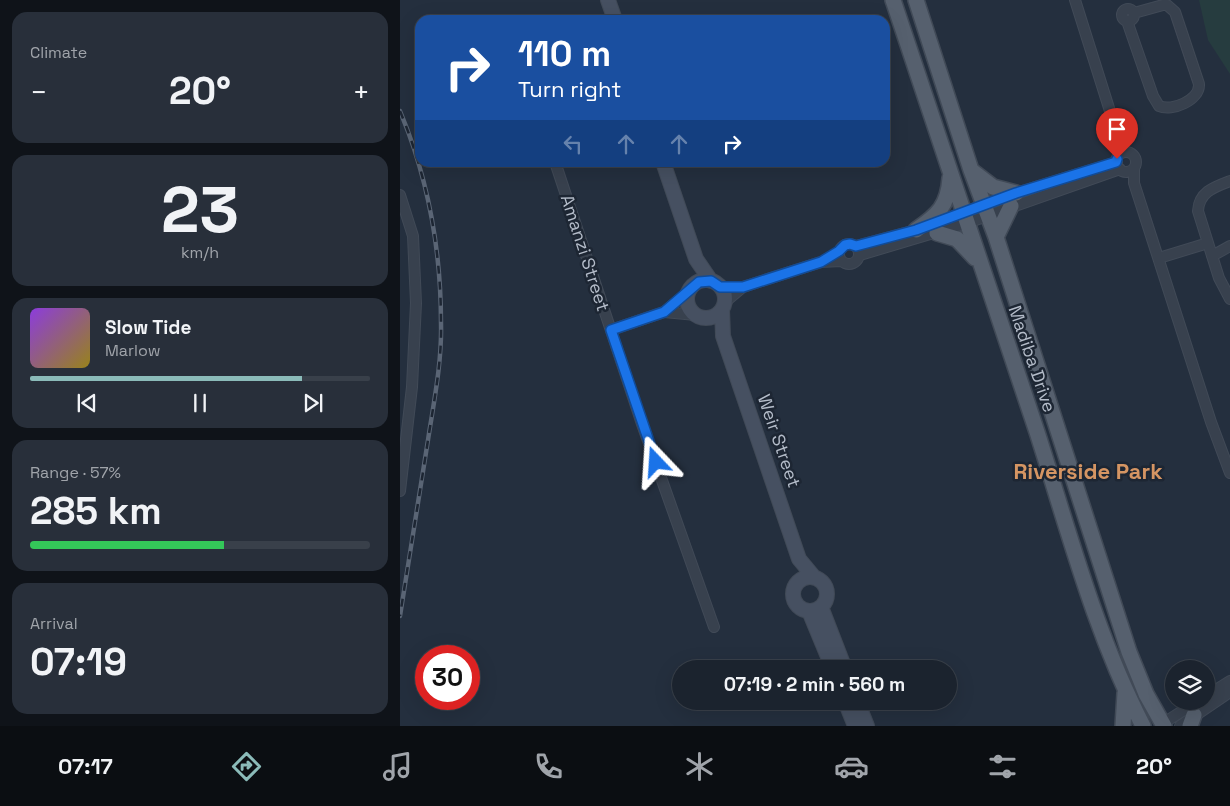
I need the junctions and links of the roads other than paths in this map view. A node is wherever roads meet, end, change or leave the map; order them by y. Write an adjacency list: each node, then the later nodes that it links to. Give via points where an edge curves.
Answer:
1 (608, 0): 6 (street)
2 (893, 0): 11 (main road, Madiba Drive)
3 (916, 0): 10 (main road, Madiba Drive)
4 (1075, 0): 7 (street)
5 (1127, 11): 5 (street, via 1163,4 1172,8 1180,21 1197,77 1199,88 1195,97 1169,108 1159,106)
6 (613, 15)
7 (1124, 163): 14 (street); 25 (street)
8 (557, 167): 35 (street, Amanzi Street)
9 (665, 167): 26 (street)
10 (971, 170): 14 (main road); 15 (main road, Madiba Drive)
11 (951, 176): 16 (main road, Madiba Drive); 17 (main road, via 942,210)
12 (1230, 181): 20 (street, via 1211,189 1200,201 1198,211)
13 (400, 195): 38 (street, via 413,236 416,304 412,386)
14 (1014, 200): 15 (street); 19 (main road)
15 (986, 210): 16 (street); 19 (main road, Madiba Drive)
16 (965, 218): 17 (street); 18 (street); 27 (main road, Madiba Drive)
17 (916, 230): 22 (street)
18 (937, 232): 22 (street); 27 (main road, via 957,239)
19 (996, 237): 53 (main road, Madiba Drive, via 1129,652)
20 (1208, 244): 24 (street); 25 (street)
21 (1230, 246): 24 (street)
22 (858, 251): 23 (street, via 847,244); 23 (street, via 854,264 848,265)
23 (840, 256): 29 (street)
24 (1212, 256): 31 (street)
25 (1159, 258): 37 (street)
26 (696, 259): 28 (street); 30 (street)
27 (980, 265): 48 (main road, Madiba Drive, via 1092,607)
28 (715, 284): 29 (street); 30 (street, via 705,281); 32 (street, via 723,292)
29 (743, 287): 32 (street)
30 (691, 289): 33 (street); 34 (street, via 687,303)
31 (1230, 299)
32 (723, 306): 34 (street, via 713,316); 36 (street)
33 (664, 312): 34 (street); 35 (street)
34 (699, 317): 36 (street)
35 (611, 330): 43 (street, Amanzi Street)
36 (723, 336): 39 (street, Weir Street)
37 (1230, 473)
38 (400, 491)
39 (799, 559): 40 (street); 41 (street)
40 (814, 577): 41 (street); 42 (street, via 827,589 826,600)
41 (798, 582): 42 (street, via 793,593 798,607)
42 (815, 609): 44 (street); 45 (street)
43 (714, 627)
44 (829, 660)
45 (840, 660)
46 (1230, 680): 47 (street)
47 (1215, 690)
48 (1125, 691): 56 (main road); 57 (main road, Madiba Drive)
49 (1230, 692): 52 (street)
50 (849, 710): 54 (street)
51 (860, 710): 55 (street)
52 (1194, 714): 53 (street); 58 (street)
53 (1162, 725)
54 (855, 726)
55 (866, 726)
56 (1123, 726)
57 (1143, 726)
58 (1180, 726)

